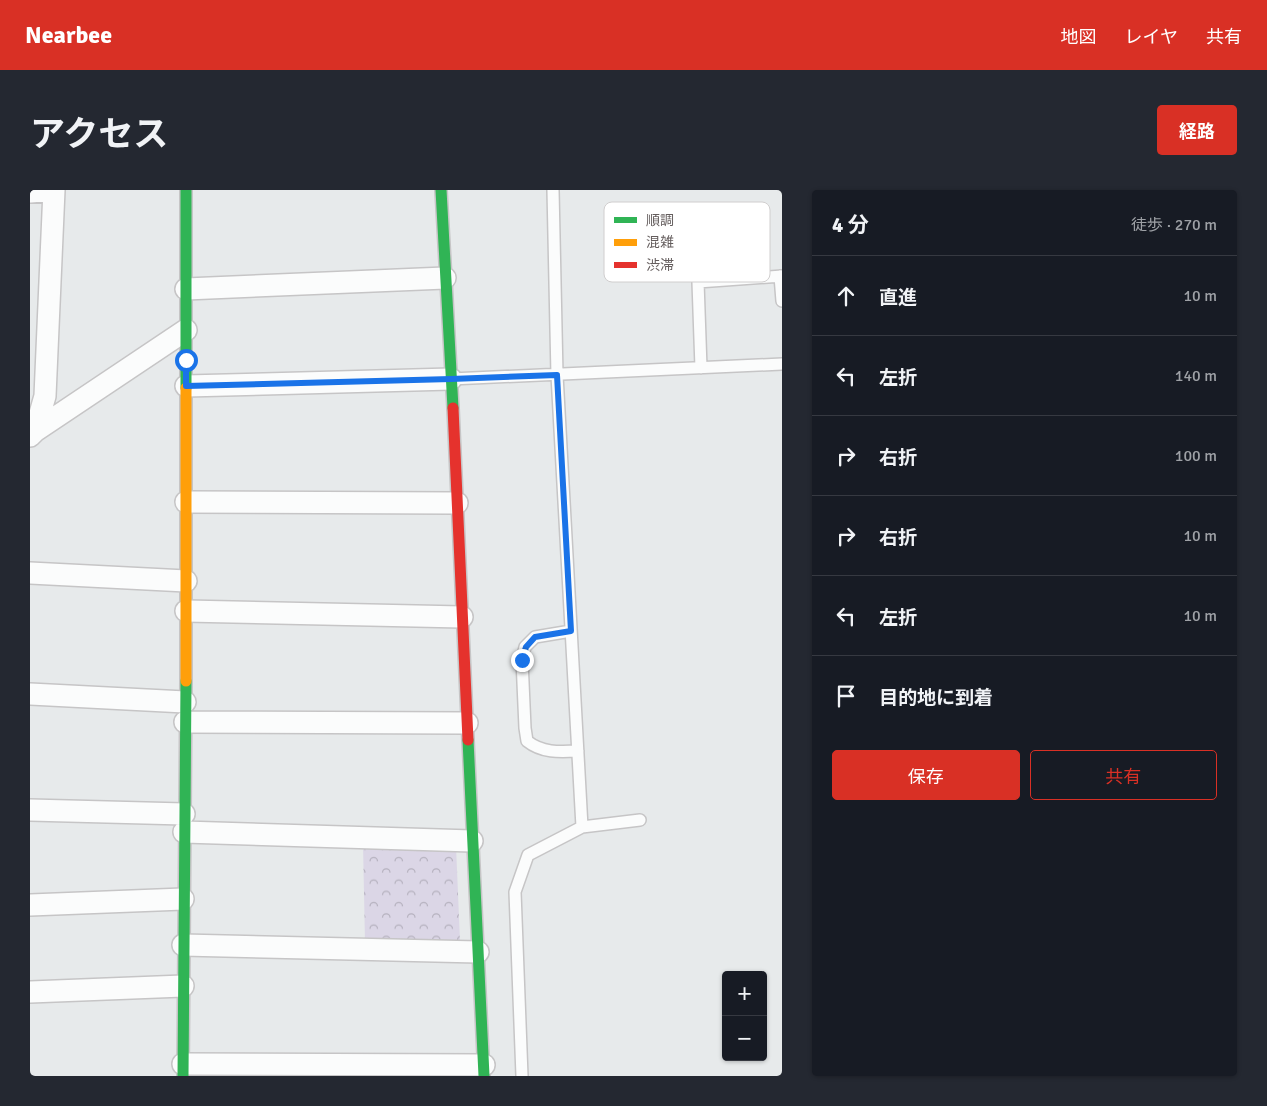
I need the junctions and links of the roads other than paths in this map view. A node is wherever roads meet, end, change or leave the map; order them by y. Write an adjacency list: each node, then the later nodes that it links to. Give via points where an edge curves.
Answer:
1 (54, 190): 5 (street); 17 (street, via 44,396)
2 (186, 190): 9 (street)
3 (441, 190): 7 (street)
4 (553, 190): 14 (lane)
5 (30, 192)
6 (781, 276): 10 (lane)
7 (445, 278): 9 (street); 15 (street)
8 (698, 282): 13 (lane)
9 (186, 289): 11 (street)
10 (782, 301)
11 (186, 330): 16 (street); 17 (street)
12 (782, 364): 13 (lane)
13 (701, 368): 14 (lane)
14 (557, 375): 15 (lane); 24 (lane)
15 (451, 379): 16 (street); 19 (street)
16 (186, 386): 18 (street)
17 (32, 434)
18 (186, 502): 19 (street); 21 (street)
19 (457, 503): 23 (street)
20 (30, 573): 21 (street)
21 (186, 581): 22 (street)
22 (186, 611): 23 (street); 26 (street)
23 (462, 617): 27 (street)
24 (571, 631): 28 (lane); 28 (lane, via 535,637 526,647 522,660 525,728 527,741 535,748 556,752)
25 (30, 694): 26 (street)
26 (185, 712): 27 (street); 31 (street)
27 (467, 723): 33 (street)
28 (578, 751): 32 (lane)
29 (30, 810): 31 (street)
30 (640, 820): 32 (lane)
31 (184, 823): 33 (street); 34 (street)
32 (582, 827): 42 (lane, via 528,855 515,892)
33 (472, 841): 37 (street)
34 (183, 899): 35 (street); 36 (street)
35 (30, 905)
36 (183, 945): 37 (street); 38 (street)
37 (478, 952): 41 (street)
38 (183, 986): 39 (street); 40 (street)
39 (30, 992)
40 (183, 1070): 41 (street)
41 (484, 1070)
42 (522, 1076)

